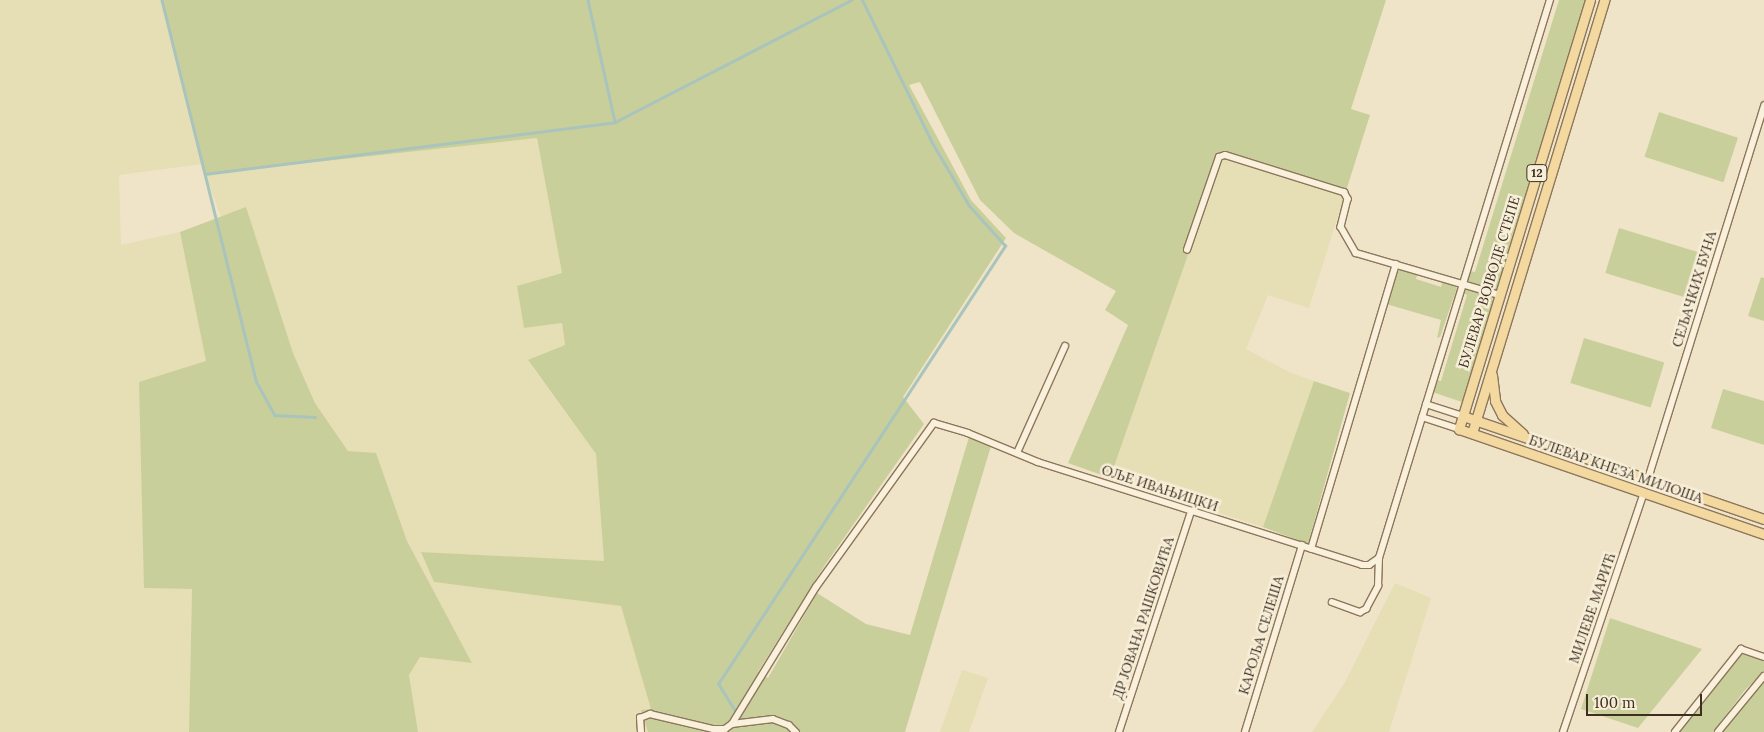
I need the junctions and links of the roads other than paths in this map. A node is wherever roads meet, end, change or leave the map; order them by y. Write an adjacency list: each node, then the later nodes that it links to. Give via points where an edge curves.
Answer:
1 (1550, 0): 7 (street)
2 (1590, 0): 8 (main road, БУЛЕВАР ВОЈВОДЕ СТЕПЕ / 12)
3 (1604, 0): 10 (main road, БУЛЕВАР ВОЈВОДЕ СТЕПЕ / 12)
4 (1764, 106): 19 (street, СЕЉАЧКИХ БУНА)
5 (1187, 250): 6 (street, via 1219,157 1230,156 1344,192 1348,199 1341,227 1356,252)
6 (1396, 264): 7 (street); 25 (street)
7 (1463, 285): 8 (street); 11 (street)
8 (1500, 295): 12 (main road, БУЛЕВАР ВОЈВОДЕ СТЕПЕ / 12)
9 (1065, 346): 18 (street)
10 (1491, 370): 14 (main road, БУЛЕВАР ВОЈВОДЕ СТЕПЕ); 17 (main road, 12, via 1495,401 1502,415)
11 (1426, 404): 12 (street); 13 (street)
12 (1463, 416): 14 (main road, БУЛЕВАР КНЕЗА МИЛОША); 15 (main road, БУЛЕВАР ВОЈВОДЕ СТЕПЕ / 12)
13 (1422, 417): 15 (street); 26 (street)
14 (1476, 420): 16 (main road, БУЛЕВАР ВОЈВОДЕ СТЕПЕ); 17 (main road, БУЛЕВАР КНЕЗА МИЛОША)
15 (1459, 429): 16 (main road, БУЛЕВАР КНЕЗА МИЛОША)
16 (1472, 433): 20 (main road, БУЛЕВАР КНЕЗА МИЛОША)
17 (1527, 437): 19 (main road, БУЛЕВАР КНЕЗА МИЛОША / 12)
18 (1017, 453): 21 (street, ОЉЕ ИВАЊИЦКИ); 30 (street, ОЉЕ ИВАЊИЦКИ, via 934,423 816,587)
19 (1648, 479): 22 (main road, БУЛЕВАР КНЕЗА МИЛОША / 12)
20 (1644, 493): 23 (main road, БУЛЕВАР КНЕЗА МИЛОША); 35 (street, МИЛЕВЕ МАРИЋ)
21 (1190, 512): 24 (street, ОЉЕ ИВАЊИЦКИ); 33 (street, ДР ЈОВАНА РАШКОВИЋА)
22 (1764, 519)
23 (1764, 534)
24 (1302, 546): 25 (street, ОЉЕ ИВАЊИЦКИ); 34 (street, КАРОЉА СЕЛЕША)
25 (1312, 549): 26 (street, ОЉЕ ИВАЊИЦКИ, via 1362,565 1370,565)
26 (1379, 558): 27 (street, via 1378,586 1366,609 1354,611)
27 (1332, 602)
28 (1764, 657): 36 (street, via 1740,649)
29 (1764, 676): 37 (street)
30 (732, 724): 31 (street, via 725,729 713,729 650,714 640,718); 32 (street, via 773,719 789,725)
31 (641, 732)
32 (796, 732)
33 (1119, 732)
34 (1245, 732)
35 (1563, 732)
36 (1675, 732)
37 (1718, 732)

